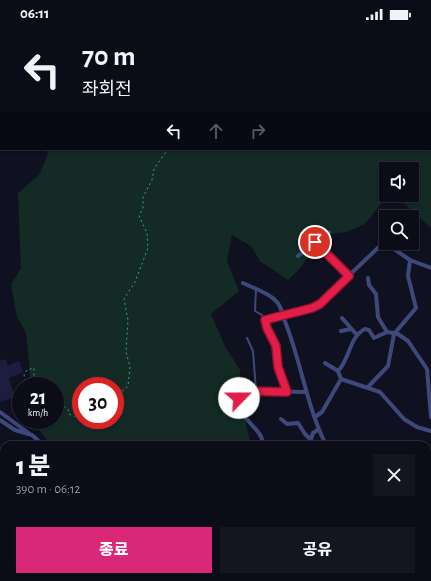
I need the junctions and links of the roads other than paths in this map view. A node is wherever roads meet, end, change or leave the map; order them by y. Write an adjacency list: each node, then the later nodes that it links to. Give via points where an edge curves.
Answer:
1 (329, 232): 2 (street)
2 (315, 242): 3 (street); 6 (street)
3 (298, 256)
4 (410, 260): 5 (street); 6 (street, via 388,245 382,244); 16 (street, via 408,276 416,308)
5 (431, 268)
6 (349, 276): 10 (street, via 320,304)
7 (368, 278): 15 (street, via 369,285 376,294 378,317)
8 (243, 282): 9 (street)
9 (256, 289): 10 (street, via 279,304); 12 (lane, via 254,309)
10 (283, 317): 12 (lane); 25 (street, via 302,372)
11 (342, 318): 13 (street)
12 (265, 320): 24 (lane, via 276,346 278,367)
13 (351, 329): 14 (street); 17 (street)
14 (341, 331)
15 (387, 332): 16 (street); 17 (street, via 374,338 369,330 365,329)
16 (394, 334): 22 (street, via 388,366); 28 (street, via 408,341 427,369)
17 (357, 335): 20 (street)
18 (247, 338): 23 (lane, via 253,351)
19 (325, 363): 20 (street)
20 (338, 371): 21 (street)
21 (341, 379): 22 (street); 27 (street, via 322,412)
22 (368, 387): 32 (street, via 384,394 404,419)
23 (256, 391): 24 (street); 36 (street, via 243,392 239,404)
24 (287, 392): 25 (street)
25 (306, 392): 27 (street)
26 (0, 412): 33 (street)
27 (315, 417): 31 (street)
28 (431, 417)
29 (281, 419): 34 (street, via 287,424 298,423)
30 (0, 420): 33 (street, via 15,430)
31 (318, 429): 34 (street); 37 (street)
32 (431, 431)
33 (32, 435): 35 (street)
34 (310, 439)
35 (39, 441)
36 (262, 441)
37 (324, 441)

